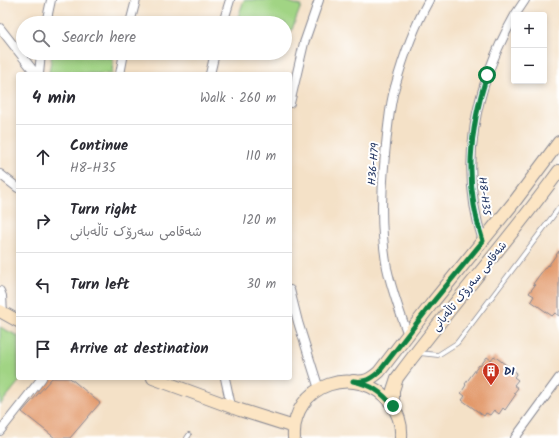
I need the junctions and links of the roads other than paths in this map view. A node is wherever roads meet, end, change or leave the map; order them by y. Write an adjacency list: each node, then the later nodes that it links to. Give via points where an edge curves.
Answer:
1 (51, 0): 8 (street)
2 (136, 0): 9 (street)
3 (230, 0): 10 (street)
4 (319, 0): 22 (street, via 304,43)
5 (429, 0): 33 (street, H36-H79, via 394,89 383,169 381,202 387,267 394,298)
6 (524, 0): 7 (street, H8-H35)
7 (517, 12)
8 (48, 16)
9 (132, 16)
10 (225, 16)
11 (511, 23): 28 (street, H8-H35, via 487,75 472,136 472,191)
12 (0, 28): 13 (street)
13 (16, 48)
14 (25, 60): 18 (street)
15 (40, 60): 19 (street)
16 (123, 60): 20 (street)
17 (213, 60): 21 (street)
18 (34, 72)
19 (39, 72)
20 (120, 72)
21 (210, 72)
22 (292, 94)
23 (559, 142): 28 (street, شەقامی سەرۆک تاڵەبانی)
24 (559, 171): 34 (street, شەقامی سەرۆک تاڵەبانی)
25 (0, 174): 26 (street)
26 (16, 186)
27 (559, 208): 34 (lane, via 457,343 438,354)
28 (483, 241): 33 (street, شەقامی سەرۆک تاڵەبانی)
29 (0, 291): 31 (street)
30 (292, 298): 40 (street)
31 (2, 312): 32 (street)
32 (16, 320)
33 (408, 335): 39 (street, شەقامی سەرۆک تاڵەبانی, via 379,372 362,382)
34 (416, 352): 42 (street, شەقامی سەرۆک تاڵەبانی, via 397,378)
35 (559, 378): 46 (street)
36 (40, 380): 43 (street)
37 (159, 380): 41 (street)
38 (225, 380): 41 (street)
39 (353, 381): 40 (street, شەقامی سەرۆک تاڵەبانی, via 333,383); 42 (street, via 376,389)
40 (319, 389): 44 (street, via 301,408)
41 (231, 406): 44 (street)
42 (393, 406): 45 (street, via 400,425)
43 (0, 431)
44 (294, 433)
45 (401, 438)
46 (515, 438)

